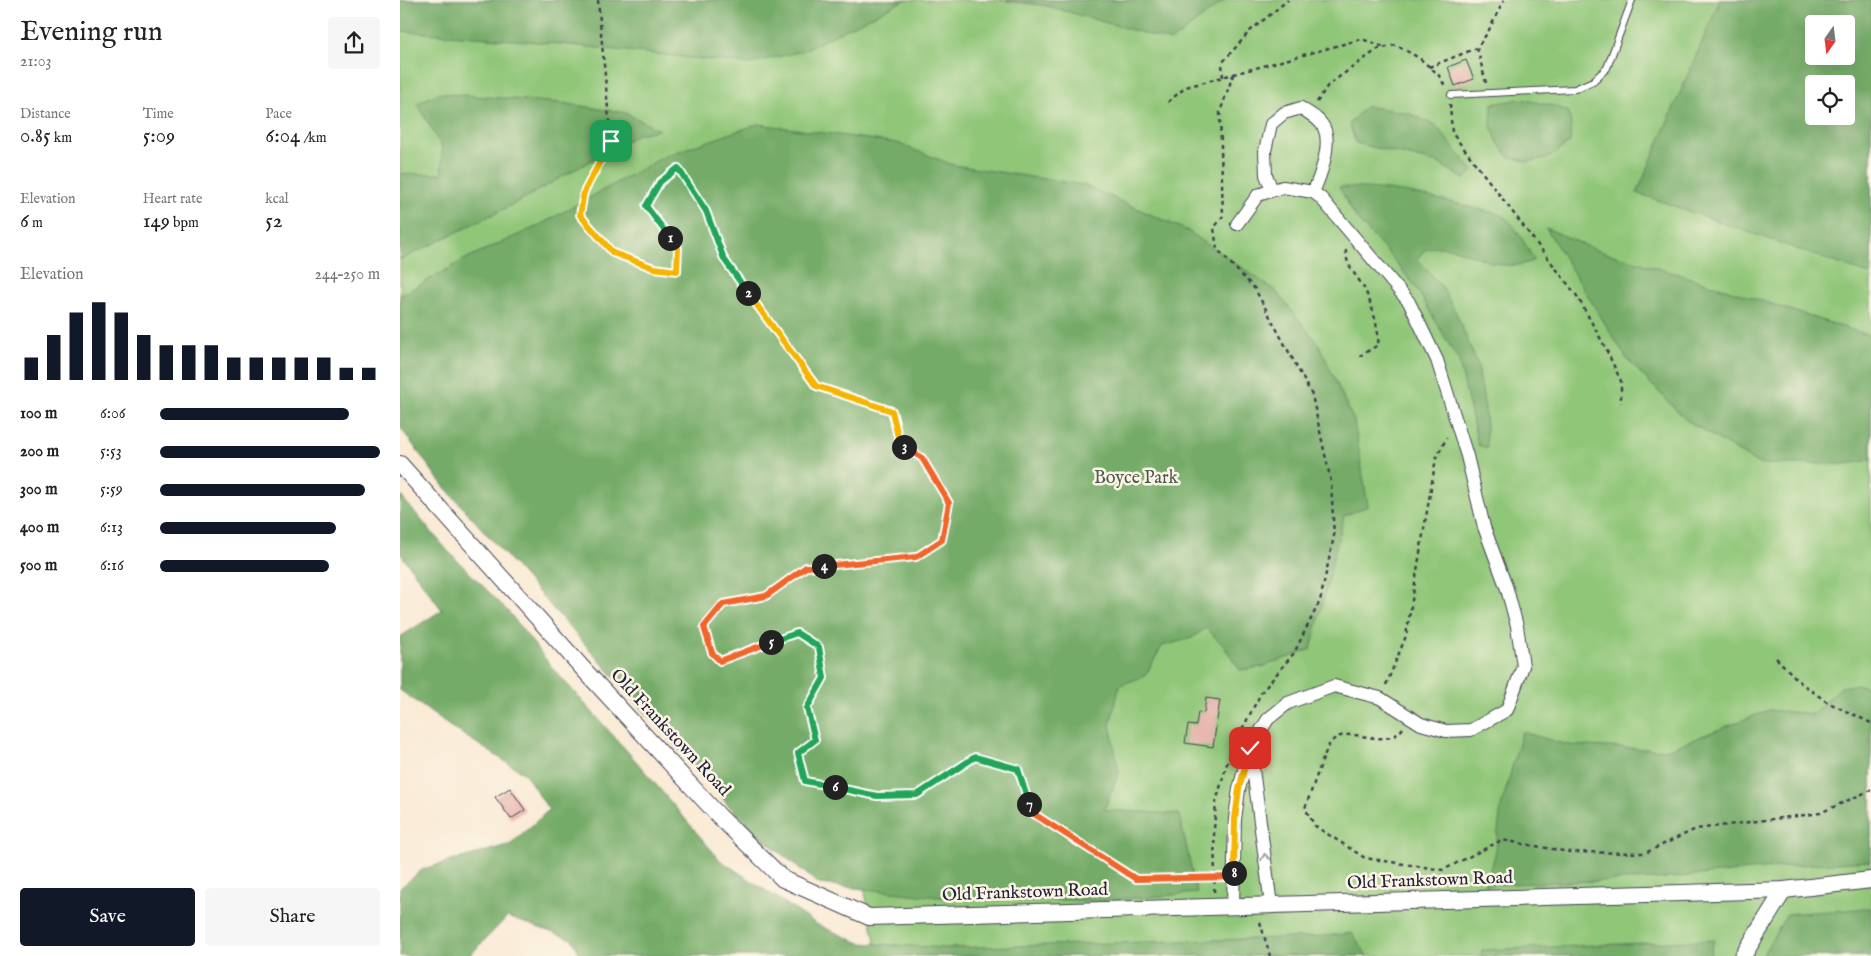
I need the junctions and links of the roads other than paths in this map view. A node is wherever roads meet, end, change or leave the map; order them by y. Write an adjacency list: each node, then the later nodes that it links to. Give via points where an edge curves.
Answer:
1 (1632, 0): 2 (lane, via 1607,68 1593,81 1575,90)
2 (1451, 95)
3 (1272, 190): 4 (street, via 1283,187); 4 (street, via 1266,175 1265,151 1271,124 1284,112 1301,108 1318,119 1325,130 1326,146 1320,178); 5 (street, via 1258,195)
4 (1313, 192): 7 (street, via 1409,302 1437,360 1467,456 1484,527 1507,589 1523,666 1508,710 1471,730 1446,732 1421,724 1380,698 1334,686 1288,703 1268,719)
5 (1237, 224)
6 (400, 464): 10 (street, Old Frankstown Road, via 718,816 783,879 869,917)
7 (1250, 748): 10 (street, via 1235,819); 11 (street, one-way to 7)
8 (1871, 880): 9 (street, Old Frankstown Road)
9 (1784, 890): 11 (street, Old Frankstown Road); 12 (street)
10 (1233, 906): 11 (street, Old Frankstown Road)
11 (1263, 906)
12 (1743, 956)

